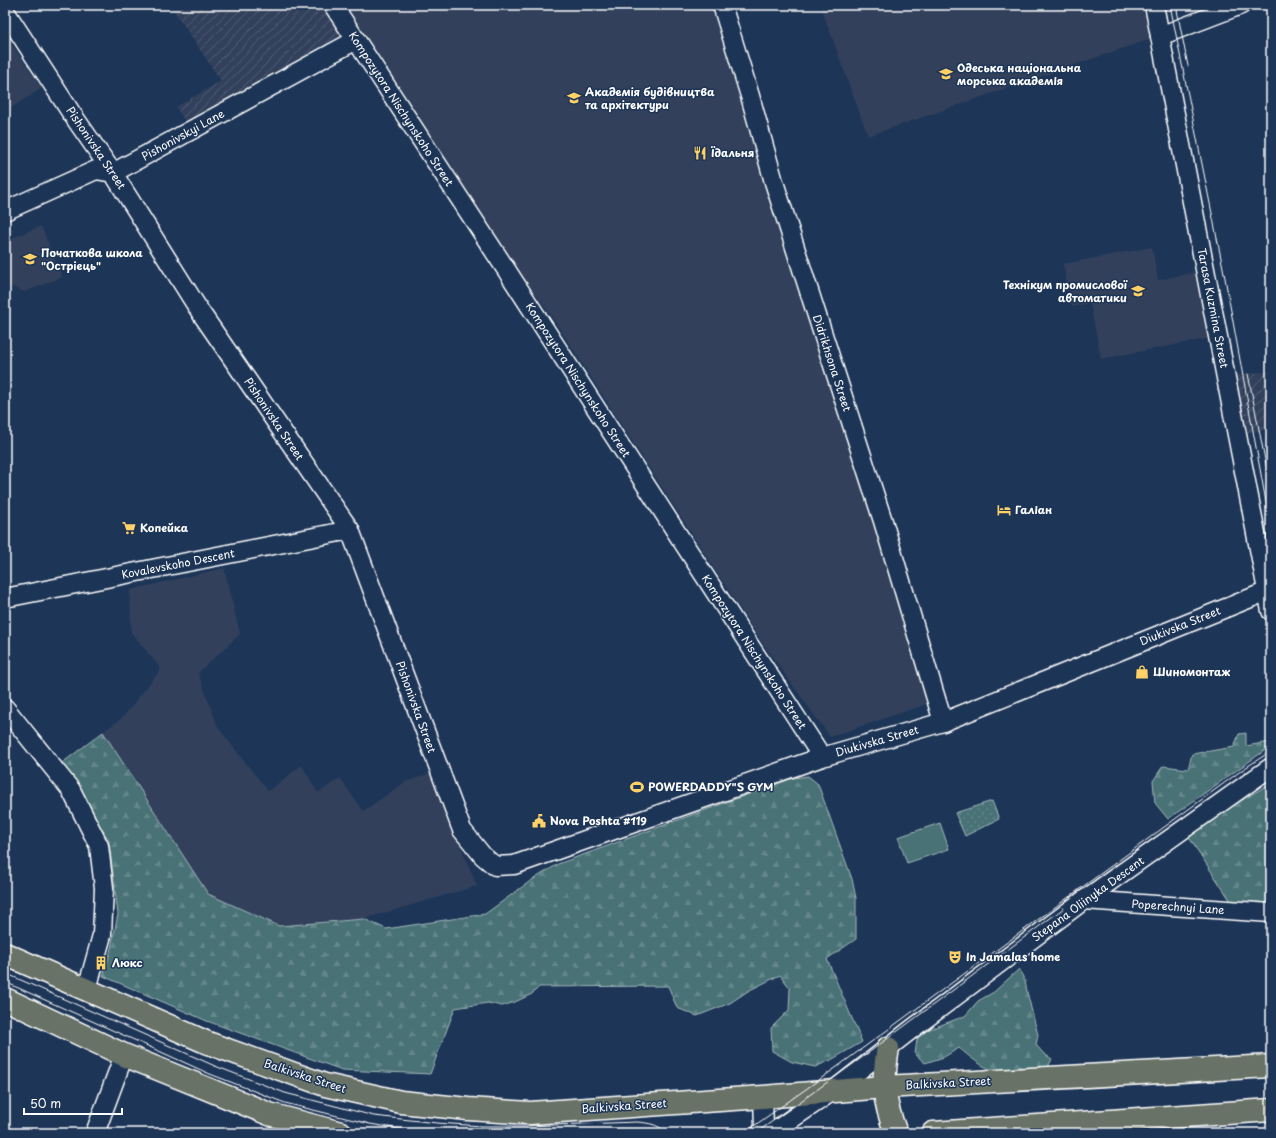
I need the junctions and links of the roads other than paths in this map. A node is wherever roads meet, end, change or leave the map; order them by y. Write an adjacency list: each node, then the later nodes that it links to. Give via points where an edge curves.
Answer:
1 (333, 5): 7 (street, Kompozytora Nischynskoho Street)
2 (722, 5): 16 (street, Didrikhsona Street, via 774,182 883,522)
3 (1154, 5): 6 (street, Tarasa Kuzmina Street)
4 (1241, 5): 6 (street)
5 (5, 11): 8 (street, Pishonivska Street)
6 (1160, 36): 11 (street, Tarasa Kuzmina Street)
7 (356, 40): 8 (street, Pishonivskyi Lane); 17 (street, Kompozytora Nischynskoho Street)
8 (114, 173): 9 (street, via 96,170); 10 (street, Pishonivska Street, via 201,313)
9 (5, 211)
10 (350, 530): 13 (street, Kovalevskoho Descent); 19 (street, Pishonivska Street, via 462,830)
11 (1264, 541): 12 (street, Tarasa Kuzmina Street)
12 (1268, 591): 14 (street, Tarasa Kuzmina Street); 16 (street, Diukivska Street)
13 (5, 598)
14 (1271, 611)
15 (5, 708): 23 (street, via 71,790 99,846 104,888 102,935)
16 (943, 722): 17 (street, Diukivska Street)
17 (822, 757): 19 (street, Diukivska Street, via 514,865 495,866)
18 (1271, 767): 20 (street, Stepana Oliinyka Descent)
19 (483, 856)
20 (1084, 900): 21 (street, Poperechnyi Lane); 25 (street, Stepana Oliinyka Descent)
21 (1271, 913)
22 (5, 954): 23 (main road, Balkivska Street)
23 (87, 990): 30 (main road, Balkivska Street, via 215,1046 326,1085 401,1102 530,1113)
24 (5, 999): 26 (main road)
25 (888, 1048): 28 (main road); 29 (street, Stepana Oliinyka Descent)
26 (124, 1055): 32 (street); 33 (main road, via 269,1114)
27 (1271, 1066): 28 (main road, Balkivska Street)
28 (884, 1087): 29 (main road, Balkivska Street); 36 (main road)
29 (834, 1090): 30 (main road, Balkivska Street); 35 (street, Stepana Oliinyka Descent)
30 (763, 1097): 34 (street, via 764,1127)
31 (1271, 1110): 37 (main road)
32 (95, 1133)
33 (341, 1133)
34 (761, 1133)
35 (771, 1133)
36 (896, 1133)
37 (933, 1133)

